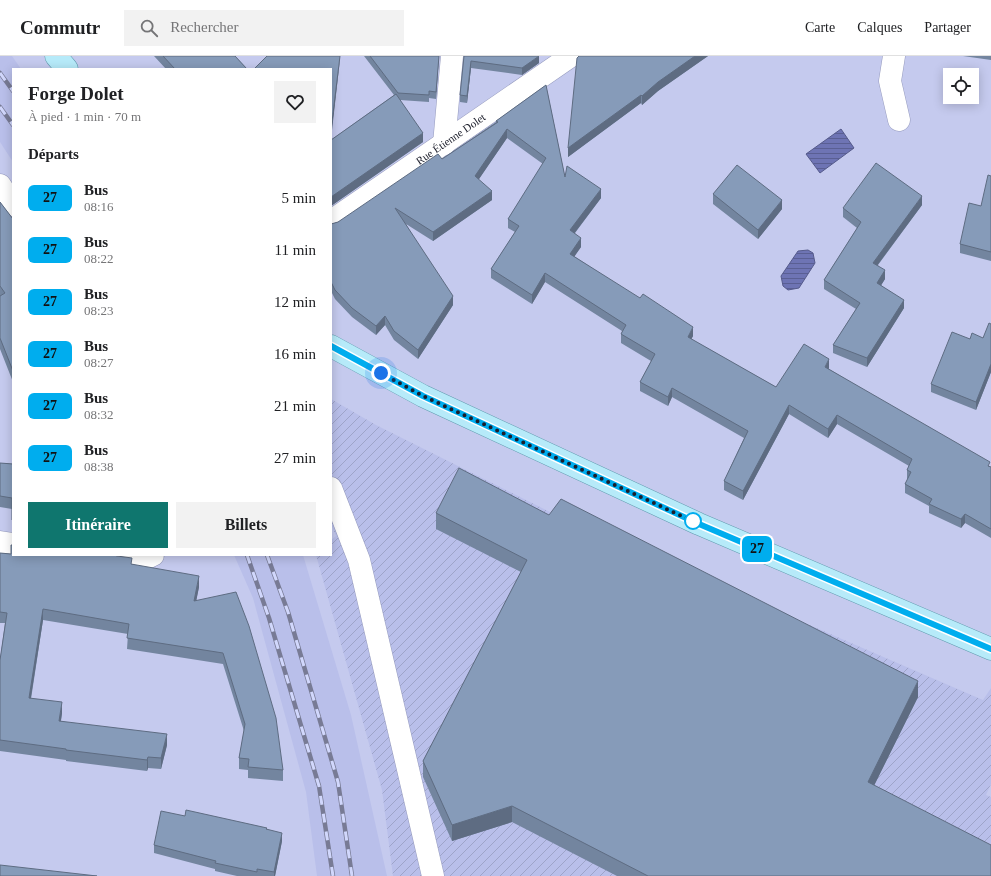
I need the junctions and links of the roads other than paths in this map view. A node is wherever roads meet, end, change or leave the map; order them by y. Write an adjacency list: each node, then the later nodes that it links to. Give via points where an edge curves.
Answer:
1 (56, 56): 5 (main road)
2 (452, 56): 7 (street)
3 (571, 56): 7 (street, Rue Étienne Dolet)
4 (894, 56): 6 (street, via 890,81)
5 (66, 68)
6 (899, 120)
7 (444, 144): 10 (street, Rue Étienne Dolet)
8 (0, 186): 9 (street)
9 (12, 204)
10 (332, 221)
11 (332, 347): 17 (main road, via 423,396 692,520)
12 (332, 491): 18 (street, via 359,560)
13 (0, 542): 14 (street)
14 (12, 544)
15 (128, 556): 16 (street)
16 (151, 556)
17 (991, 649)
18 (433, 876)

